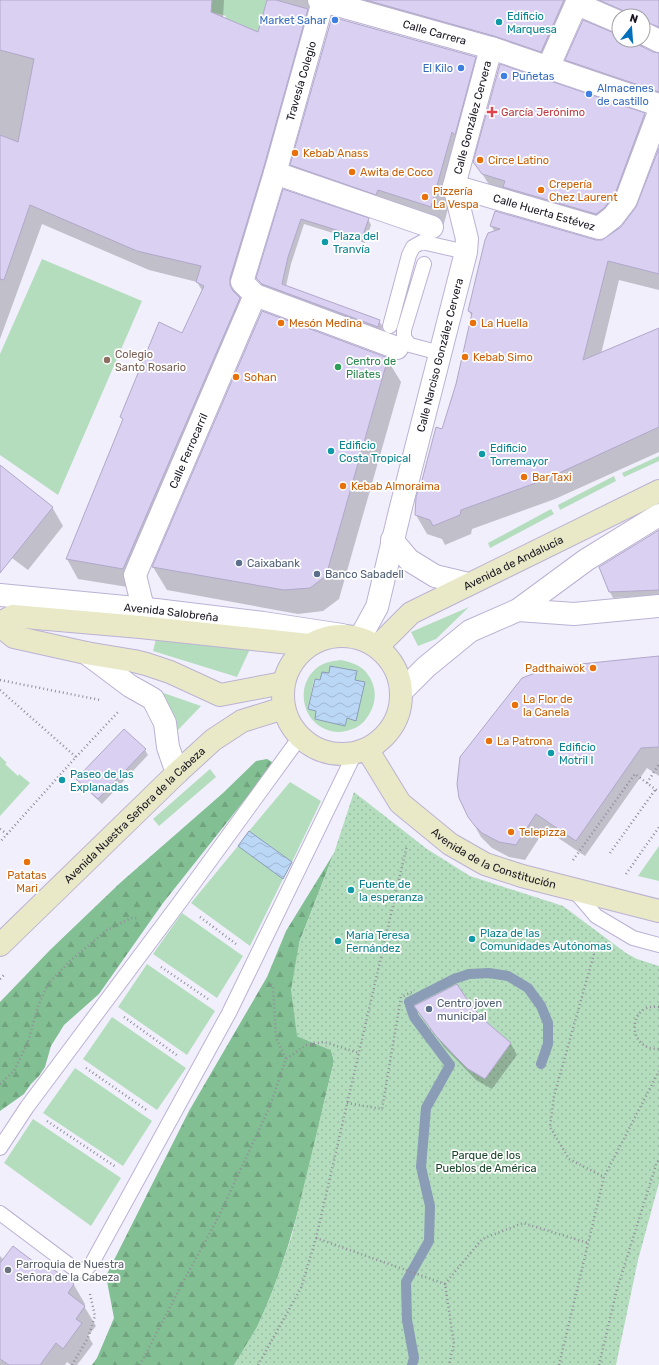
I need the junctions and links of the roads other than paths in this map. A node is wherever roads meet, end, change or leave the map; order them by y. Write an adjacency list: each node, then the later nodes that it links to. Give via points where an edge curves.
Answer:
1 (321, 1): 4 (street, Calle Carrera); 8 (street, Travesía Colegio)
2 (578, 2): 3 (street); 5 (street)
3 (611, 18)
4 (491, 48): 5 (street, Calle Carrera); 9 (street, Calle González Cervera)
5 (548, 68): 6 (street, Calle Carrera)
6 (659, 105)
7 (659, 112): 9 (street, Calle Huerta Estévez, via 626,200 613,217 599,228)
8 (277, 167): 10 (street); 13 (street, via 242,282)
9 (454, 186): 11 (street, Calle Narciso González Cervera, via 467,239)
10 (432, 227)
11 (466, 252): 14 (lane, via 422,242 413,247); 16 (street, Calle Narciso González Cervera)
12 (424, 264): 16 (lane, via 404,330 404,338 410,345)
13 (255, 295): 15 (street); 23 (street, Calle Ferrocarril, via 134,575)
14 (390, 326)
15 (397, 348)
16 (440, 353): 19 (street, Calle Narciso González Cervera)
17 (659, 491): 20 (main road, Avenida de Andalucía)
18 (659, 515): 24 (street, via 586,560)
19 (392, 540): 20 (street, via 409,560 435,576); 26 (street, Calle Narciso González Cervera, via 377,607)
20 (468, 584): 26 (main road, Avenida de Andalucía)
21 (0, 595): 23 (street, Avenida Salobreña)
22 (659, 606): 24 (street, via 574,614)
23 (143, 608): 26 (street, Avenida Salobreña, via 264,623)
24 (518, 610): 30 (street, via 470,631 426,667)
25 (0, 625): 27 (main road, Avenida Salobreña, via 13,616); 28 (main road, Avenida Salobreña, via 14,637)
26 (360, 640): 27 (main road, via 325,638); 30 (main road, via 390,659 398,674)
27 (309, 645): 29 (main road, via 297,655 288,668)
28 (86, 653): 29 (main road, Avenida Salobreña, via 146,664 220,695); 34 (street, Avenida Salobreña, via 130,686 153,699 165,723 168,747)
29 (283, 683): 31 (main road)
30 (402, 691): 33 (main road, via 400,709 394,726 382,739)
31 (284, 708): 32 (main road, via 290,724); 34 (main road, Avenida Nuestra Señora de la Cabeza, via 242,721 213,740)
32 (300, 737): 33 (main road, via 317,749 335,754); 39 (lane, via 27,1107)
33 (361, 751): 35 (main road, Avenida de la Constitución, via 400,804 450,844 485,864); 40 (lane, via 229,1013 92,1263 84,1271 72,1268)
34 (177, 773): 37 (main road, Avenida Nuestra Señora de la Cabeza)
35 (572, 889): 36 (main road, Avenida de la Constitución); 38 (lane, via 596,916 633,938)
36 (659, 911)
37 (0, 945)
38 (659, 945)
39 (0, 1148)
40 (0, 1213)

